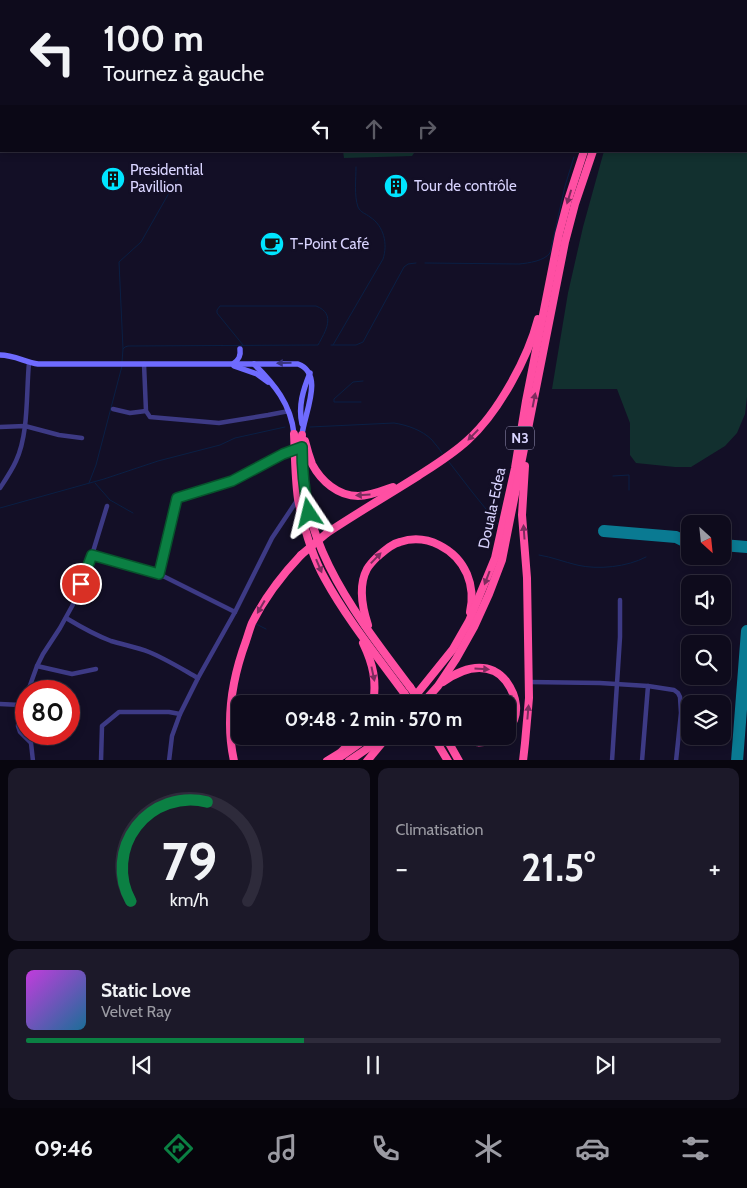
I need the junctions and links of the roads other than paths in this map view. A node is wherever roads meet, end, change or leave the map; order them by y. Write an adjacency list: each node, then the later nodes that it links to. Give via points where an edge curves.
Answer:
1 (584, 152): 3 (highway, Douala-Edea / N3, one-way to 3, via 568,200)
2 (593, 152): 18 (highway, Douala-Edea / N3, one-way to 2, via 565,242)
3 (553, 266): 20 (highway, one-way to 20, via 528,350 505,394 477,432); 31 (highway, Douala-Edea / N3, one-way to 31, via 495,558)
4 (240, 349): 9 (street, via 238,360)
5 (0, 354): 6 (street)
6 (30, 363): 7 (street); 14 (street)
7 (144, 364): 9 (street); 12 (street)
8 (254, 364): 9 (street); 10 (street); 16 (street, one-way to 8, via 301,401 310,373 298,364)
9 (229, 365): 10 (street, via 256,374)
10 (275, 386): 13 (street)
11 (113, 409): 12 (street, via 130,413)
12 (146, 411): 13 (street, via 150,417 219,423)
13 (289, 411): 16 (street)
14 (25, 426): 15 (street); 17 (street); 21 (street, via 17,460)
15 (0, 427)
16 (300, 432): 19 (highway); 20 (highway, one-way to 16, via 358,496 334,489 318,473)
17 (82, 438)
18 (526, 443): 36 (highway, one-way to 18, via 522,515); 38 (highway, Douala-Edea / N3, via 498,574 474,627)
19 (299, 448): 22 (highway); 25 (street, via 232,481 177,498); 30 (highway, via 305,496 314,530 332,573)
20 (410, 481): 60 (highway, one-way to 60, bridge, via 327,533 286,571 265,600 252,623 235,678 230,729)
21 (0, 488)
22 (298, 498): 27 (street, via 272,538); 28 (highway, one-way to 28, via 324,578)
23 (107, 506): 24 (street)
24 (92, 555): 25 (street); 29 (street)
25 (159, 574): 27 (street)
26 (620, 600): 37 (street)
27 (235, 612): 34 (street)
28 (348, 615): 40 (highway); 41 (highway, one-way to 41, via 368,654 375,678)
29 (66, 618): 32 (street); 34 (street, via 112,641 148,651)
30 (372, 636): 31 (highway, one-way to 31, via 362,602 363,580 368,568 386,548 400,542 429,542 443,546 453,554 469,578 472,604); 40 (highway)
31 (454, 649): 44 (highway, Douala-Edea / N3)
32 (37, 666): 33 (street, via 72,674); 35 (street)
33 (96, 669)
34 (198, 678): 49 (street)
35 (32, 680)
36 (529, 682): 37 (street); 67 (highway, one-way to 36)
37 (616, 684): 39 (street); 68 (street)
38 (438, 686): 45 (highway, Douala-Edea / N3); 46 (highway, one-way to 46, via 455,674 479,668 495,671)
39 (648, 686): 69 (street); 70 (street, via 674,690 680,697)
40 (407, 690): 42 (highway, bridge); 43 (highway, bridge)
41 (374, 695)
42 (408, 695)
43 (412, 695)
44 (417, 695)
45 (430, 695)
46 (514, 695)
47 (0, 704): 48 (street)
48 (15, 705)
49 (180, 714): 58 (street, via 119,712 102,726); 59 (street, via 172,736)
50 (31, 745): 57 (street)
51 (348, 745): 61 (highway)
52 (357, 745): 62 (highway)
53 (372, 745): 63 (highway)
54 (379, 745): 64 (highway)
55 (439, 745): 65 (highway)
56 (450, 745): 66 (highway)
57 (34, 760)
58 (101, 760)
59 (169, 760)
60 (234, 760)
61 (327, 760)
62 (333, 760)
63 (348, 760)
64 (367, 760)
65 (448, 760)
66 (459, 760)
67 (523, 760)
68 (612, 760)
69 (642, 760)
70 (676, 760)

